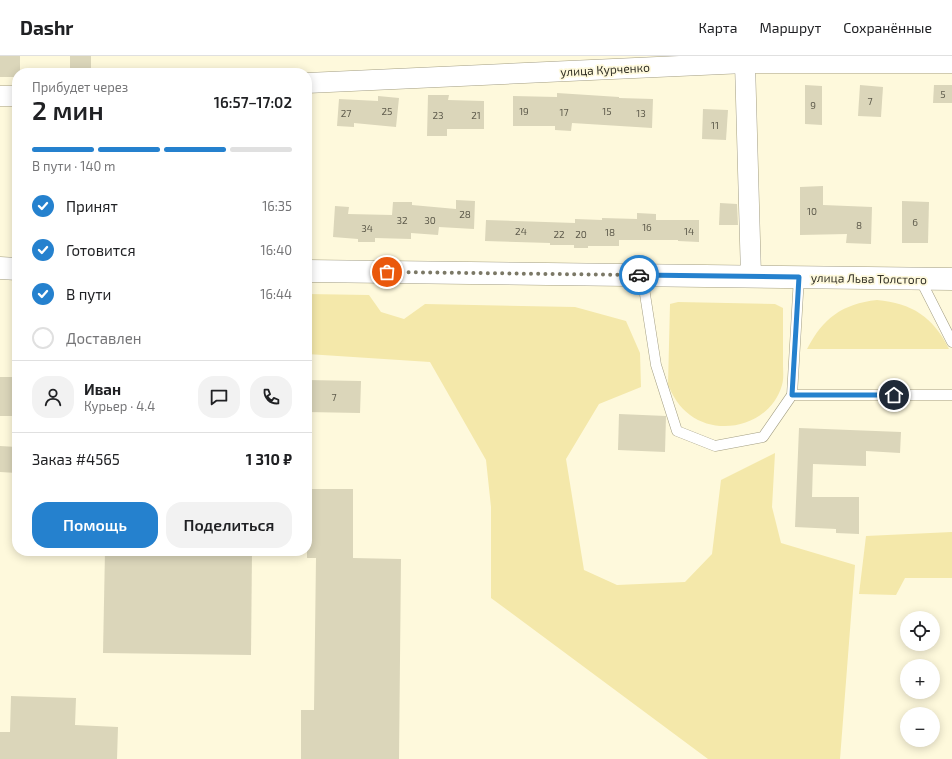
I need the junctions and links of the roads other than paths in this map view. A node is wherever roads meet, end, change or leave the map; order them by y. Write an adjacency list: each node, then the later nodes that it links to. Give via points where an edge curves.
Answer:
1 (745, 63): 2 (street, улица Курченко); 3 (street, улица Курченко); 10 (street)
2 (952, 63)
3 (312, 83)
4 (0, 96): 5 (street)
5 (12, 96)
6 (0, 268): 7 (main road)
7 (12, 269)
8 (312, 272): 9 (main road, улица Льва Толстого)
9 (642, 275): 10 (main road, улица Льва Толстого); 15 (lane, via 656,365 677,431 715,446 763,437)
10 (751, 276): 11 (main road, улица Льва Толстого)
11 (799, 277): 12 (main road, улица Льва Толстого); 15 (lane)
12 (920, 278): 13 (main road, улица Льва Толстого); 14 (lane)
13 (952, 279)
14 (952, 342)
15 (792, 395): 16 (lane)
16 (952, 395)

